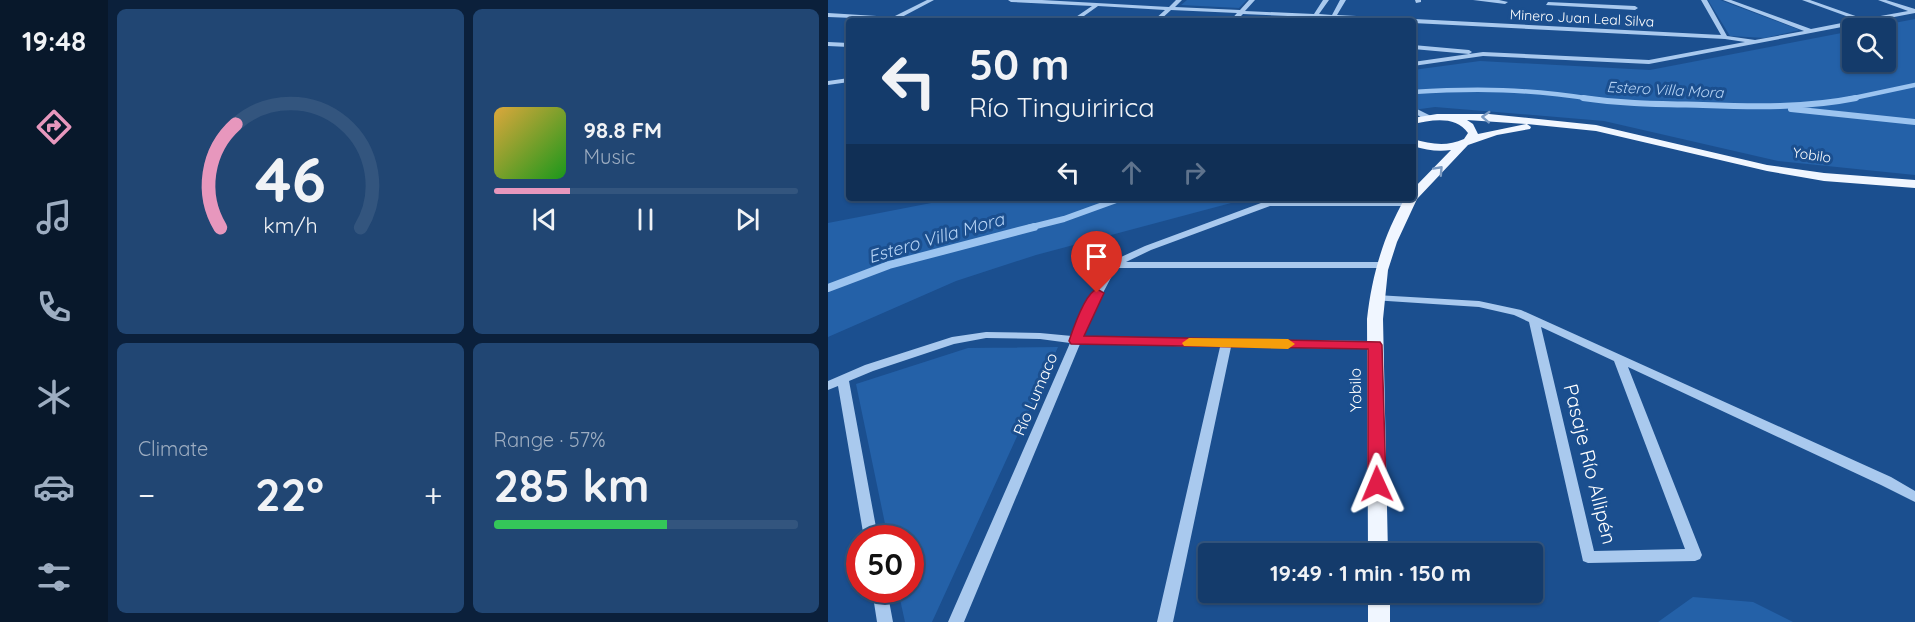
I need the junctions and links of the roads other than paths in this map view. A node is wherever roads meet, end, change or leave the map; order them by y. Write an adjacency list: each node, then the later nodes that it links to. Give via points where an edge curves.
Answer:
1 (931, 0): 24 (street)
2 (1011, 0): 18 (street, Minero Juan Leal Silva)
3 (1103, 0): 18 (street)
4 (1179, 0): 19 (street)
5 (1252, 0): 21 (street)
6 (1326, 0): 28 (street)
7 (1343, 0): 29 (street)
8 (1476, 0): 9 (street)
9 (1489, 0): 15 (street)
10 (1632, 0): 16 (street, via 1635,10)
11 (1704, 0): 35 (street)
12 (1726, 0): 34 (street)
13 (1805, 0): 30 (street)
14 (1881, 0): 20 (street)
15 (1505, 2)
16 (1562, 2): 17 (street)
17 (1548, 4)
18 (1096, 5): 19 (street, Minero Juan Leal Silva); 25 (street)
19 (1170, 9): 21 (street, Minero Juan Leal Silva); 26 (street)
20 (1915, 11): 31 (street)
21 (1241, 12): 27 (street); 28 (street, Minero Juan Leal Silva)
22 (828, 15): 23 (street)
23 (866, 18)
24 (896, 18)
25 (1077, 18)
26 (1160, 18)
27 (1236, 18)
28 (1314, 18)
29 (1333, 18)
30 (1856, 18)
31 (1879, 18)
32 (1416, 23): 35 (street, Minero Juan Leal Silva)
33 (1842, 25): 34 (street)
34 (1810, 31): 36 (street)
35 (1725, 37): 36 (street, Minero Juan Leal Silva)
36 (1757, 42): 40 (street, via 1640,63)
37 (828, 44): 38 (street)
38 (846, 44)
39 (1416, 47): 40 (street)
40 (1477, 54): 41 (street)
41 (1416, 64)
42 (828, 78): 43 (street)
43 (846, 81): 44 (street)
44 (828, 83)
45 (1416, 111): 47 (street)
46 (1441, 117): 47 (main road, Yobilo); 49 (main road, Yobilo, one-way to 46, via 1489,117); 50 (main road, Yobilo, via 1469,126 1473,134)
47 (1428, 118): 48 (main road, Yobilo)
48 (1416, 120)
49 (1565, 125): 50 (main road, Yobilo, via 1510,129); 52 (main road, Yobilo, via 1614,131 1744,164)
50 (1466, 142): 51 (main road, Yobilo, via 1440,147); 53 (main road, Yobilo, one-way to 50)
51 (1416, 143)
52 (1915, 184)
53 (1416, 194)
54 (1340, 201): 56 (street, Río Lumaco, via 1269,203 1148,248)
55 (1410, 201): 57 (main road, Yobilo, via 1392,233)
56 (1116, 265): 57 (street); 60 (street, Río Lumaco, via 1105,278)
57 (1381, 265): 58 (main road, Yobilo)
58 (1376, 298): 59 (street, via 1479,304); 62 (main road, Yobilo)
59 (1534, 319): 63 (street); 63 (street, Pasaje Río Allipén, via 1588,557 1695,555)
60 (1076, 341): 61 (street); 64 (street, via 1040,336 975,336 869,368); 72 (street, Río Lumaco)
61 (1226, 343): 62 (street); 73 (street)
62 (1375, 345): 68 (main road, Yobilo)
63 (1619, 359): 66 (street)
64 (843, 381): 65 (street); 67 (street)
65 (828, 386)
66 (1915, 497)
67 (869, 525)
68 (1378, 543)
69 (881, 603): 71 (street)
70 (1379, 603): 74 (main road)
71 (885, 622)
72 (956, 622)
73 (1165, 622)
74 (1379, 622)

